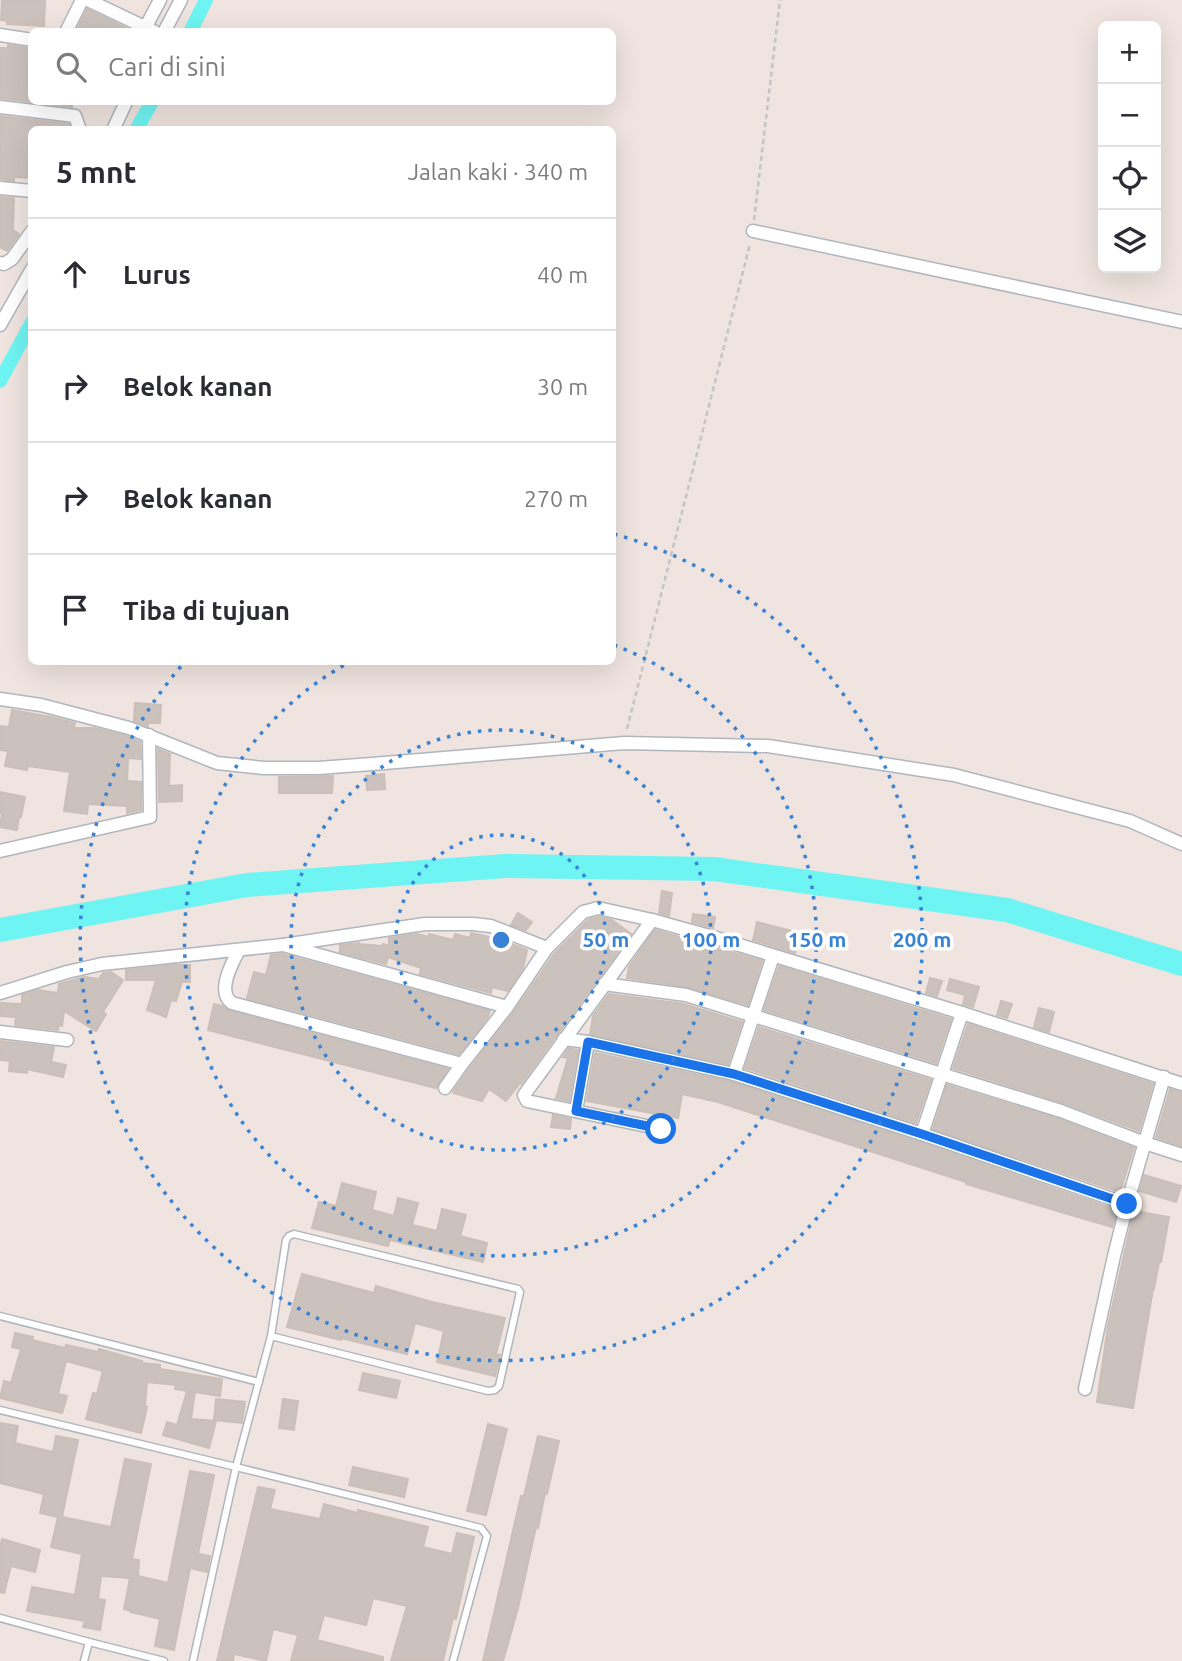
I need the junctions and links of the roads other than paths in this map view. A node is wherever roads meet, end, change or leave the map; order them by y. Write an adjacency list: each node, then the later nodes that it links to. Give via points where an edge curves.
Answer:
1 (82, 0): 5 (street)
2 (88, 0): 6 (street)
3 (160, 0): 7 (street)
4 (181, 0): 8 (street)
5 (68, 28)
6 (144, 28)
7 (149, 28)
8 (166, 28)
9 (0, 35): 10 (street)
10 (28, 39)
11 (125, 105): 14 (street)
12 (0, 107): 13 (street, via 75,116)
13 (79, 126)
14 (115, 126)
15 (0, 188): 16 (street)
16 (28, 191)
17 (753, 231): 21 (street)
18 (28, 237): 19 (street, via 12,260)
19 (0, 263)
20 (28, 276): 22 (street)
21 (1182, 322)
22 (0, 325)
23 (0, 699): 24 (street, via 41,705)
24 (149, 735): 25 (street, via 216,763 264,768 318,768 624,743 768,746 954,775 1130,821); 26 (street, via 150,817)
25 (1182, 844)
26 (0, 851)
27 (652, 920): 29 (street, via 590,910); 31 (street); 32 (street)
28 (283, 945): 29 (street, via 425,924 473,924 491,926); 30 (street); 34 (street)
29 (547, 948): 34 (street)
30 (239, 950): 33 (street, via 103,964); 41 (street, via 224,993 232,1003)
31 (774, 956): 35 (street); 36 (street)
32 (604, 984): 36 (street, via 686,995); 38 (street)
33 (0, 993)
34 (507, 1007): 41 (street)
35 (962, 1013): 42 (street); 44 (street)
36 (753, 1015): 42 (street); 43 (street)
37 (0, 1031): 39 (street)
38 (564, 1039): 40 (street); 47 (street, via 524,1095 527,1101)
39 (67, 1040)
40 (588, 1042): 43 (street); 47 (street)
41 (462, 1064): 46 (street)
42 (942, 1073): 49 (street); 50 (street)
43 (734, 1074): 49 (street)
44 (1164, 1077): 45 (street); 50 (street)
45 (1182, 1084)
46 (445, 1088)
47 (576, 1111): 48 (street)
48 (661, 1129)
49 (922, 1134): 52 (street)
50 (1145, 1143): 51 (street); 52 (street)
51 (1182, 1155)
52 (1127, 1204): 56 (street)
53 (0, 1316): 55 (lane)
54 (271, 1336): 54 (lane, via 495,1390 520,1292 294,1234 286,1240); 55 (lane)
55 (259, 1382): 58 (lane)
56 (1085, 1389)
57 (0, 1410): 58 (lane)
58 (236, 1466): 63 (lane); 64 (lane, via 481,1528 487,1536)
59 (0, 1618): 60 (lane)
60 (89, 1642): 61 (lane); 62 (lane)
61 (84, 1661)
62 (164, 1661)
63 (193, 1661)
64 (453, 1661)

